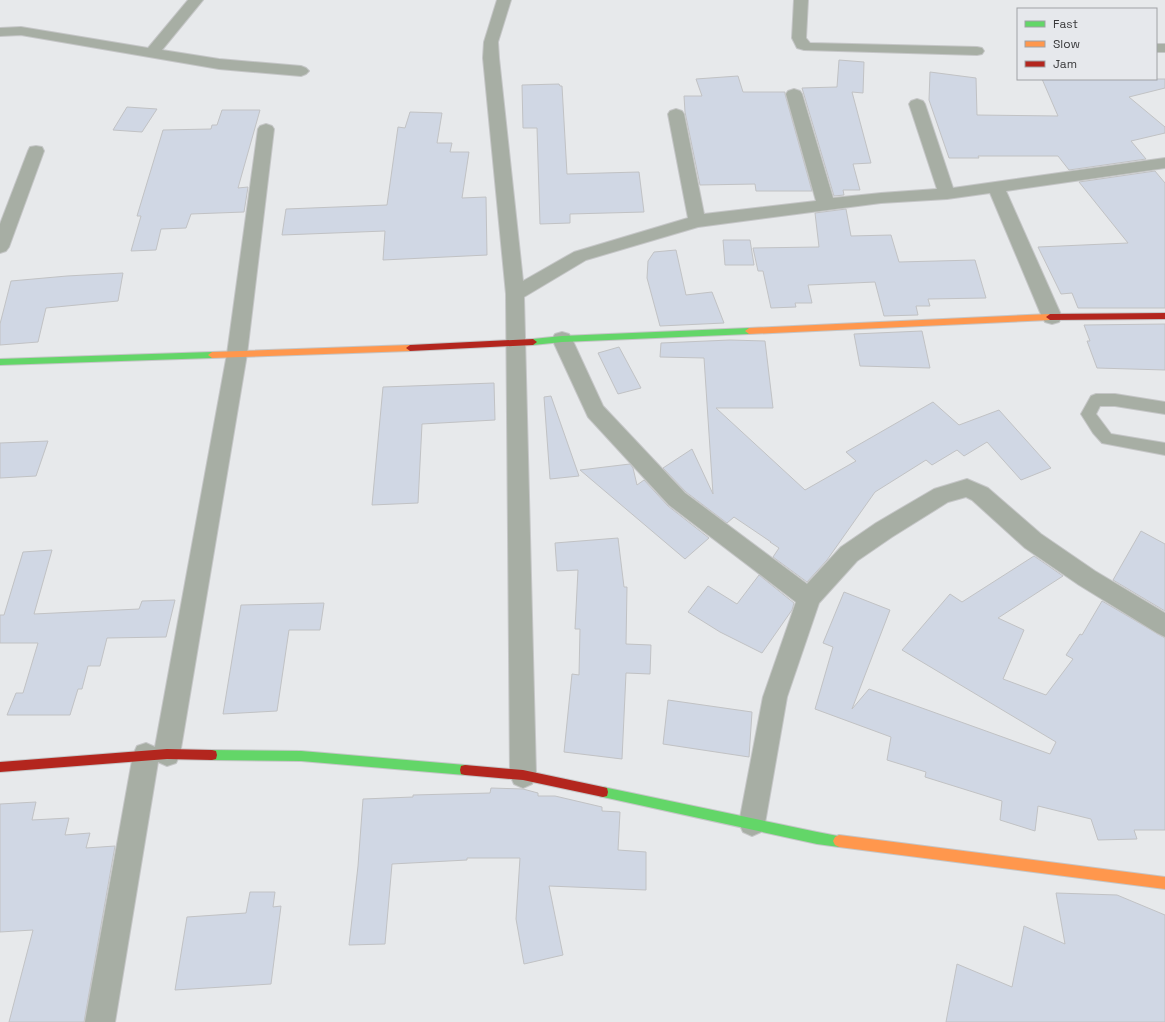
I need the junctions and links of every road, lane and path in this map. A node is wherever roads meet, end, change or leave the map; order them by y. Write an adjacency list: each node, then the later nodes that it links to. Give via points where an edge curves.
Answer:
1 (196, 0): 6 (street)
2 (504, 0): 19 (street, via 491,42 491,58)
3 (801, 0): 5 (street, via 799,38 802,45)
4 (0, 32): 6 (street, via 21,31)
5 (977, 51)
6 (152, 53): 7 (street, via 219,64)
7 (301, 71)
8 (794, 94): 16 (street)
9 (917, 104): 15 (street)
10 (676, 114): 17 (street)
11 (266, 129): 24 (street)
12 (36, 151): 18 (street)
13 (1164, 165): 14 (street)
14 (996, 187): 15 (street); 21 (street)
15 (947, 194): 16 (street)
16 (826, 204): 17 (street)
17 (697, 221): 19 (street, via 580,256)
18 (0, 247)
19 (515, 294): 23 (street)
20 (1165, 316): 21 (street)
21 (1052, 317): 22 (street)
22 (562, 339): 23 (street); 28 (street, via 595,411 677,499)
23 (516, 344): 24 (street); 32 (street)
24 (237, 354): 25 (street); 30 (street)
25 (0, 362)
26 (1165, 408): 27 (lane, via 1115,400 1096,400 1088,414 1107,439)
27 (1165, 449)
28 (810, 598): 29 (street, via 849,554 942,495 967,488 980,494 1039,546); 33 (street, via 775,697)
29 (1165, 626)
30 (156, 755): 31 (street); 32 (street, via 301,756); 35 (street)
31 (0, 767)
32 (523, 775): 33 (street)
33 (752, 823): 34 (street, via 817,838)
34 (1165, 883)
35 (100, 1022)

